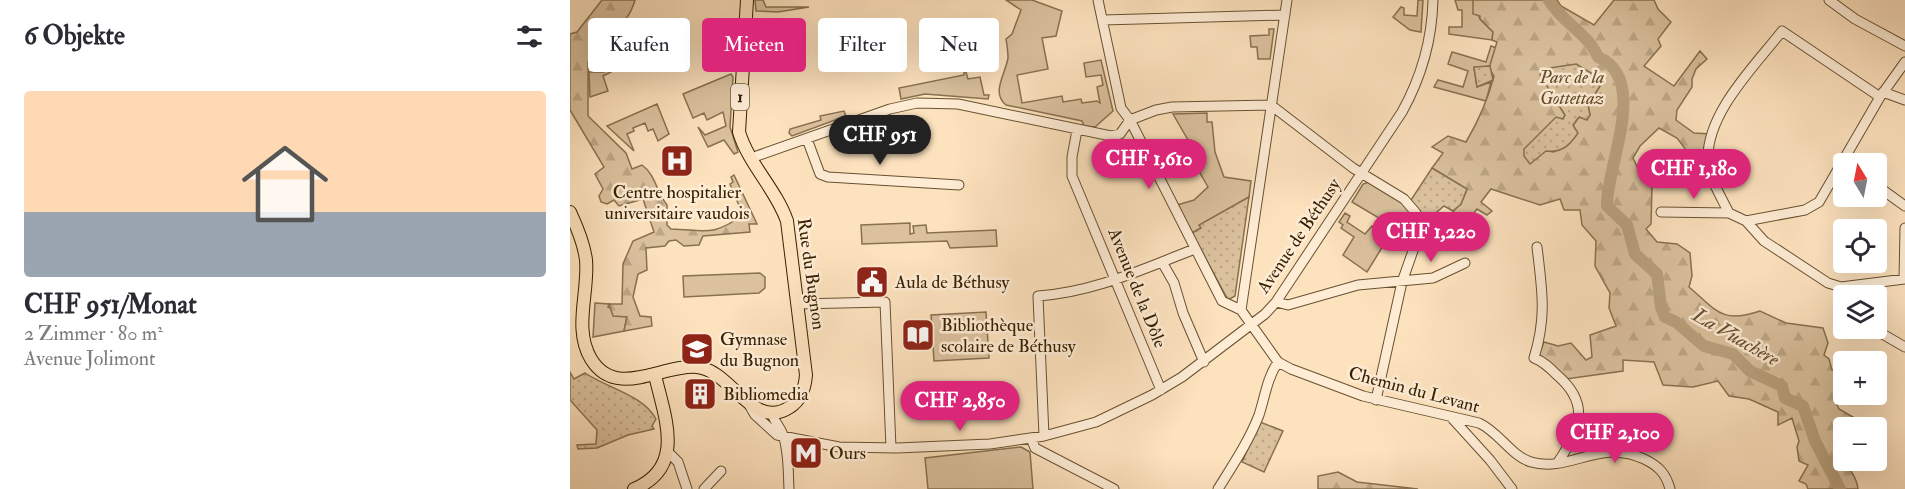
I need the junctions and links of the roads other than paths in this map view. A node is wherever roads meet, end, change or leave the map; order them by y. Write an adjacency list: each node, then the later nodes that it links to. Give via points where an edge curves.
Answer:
1 (747, 0): 17 (main road, Rue du Bugnon / 1, via 739,126)
2 (1098, 0): 7 (street)
3 (1287, 0): 6 (street)
4 (1432, 0): 18 (street, Avenue de Béthusy, via 1431,37 1419,78 1402,112)
5 (1829, 0): 8 (street)
6 (1285, 15): 7 (street); 12 (street)
7 (1103, 20): 13 (street, via 1120,108)
8 (1905, 46)
9 (1905, 62): 10 (street)
10 (1881, 94): 11 (street); 16 (street); 25 (street, via 1782,31 1718,117 1708,160)
11 (1905, 100)
12 (1272, 105): 13 (street, via 1172,107); 18 (street); 39 (street)
13 (1130, 120): 14 (street, via 1119,134 1111,136); 29 (street)
14 (1077, 130): 15 (street, via 958,104 931,102 890,109); 33 (street, Avenue de la Dôle, via 1072,176)
15 (807, 139): 17 (street); 20 (street, via 820,174 828,177)
16 (1849, 153)
17 (752, 158): 38 (main road, Rue du Bugnon / 1, via 776,194 787,221)
18 (1362, 172): 34 (street, via 1404,199 1419,218 1420,233); 37 (street, Avenue de Béthusy)
19 (1833, 180): 26 (street, via 1819,202 1805,210)
20 (959, 185)
21 (1887, 193): 22 (street)
22 (1905, 206)
23 (570, 212): 45 (main road, via 586,260 583,321 591,359 614,377)
24 (1661, 212): 25 (street)
25 (1729, 213): 26 (street)
26 (1746, 221): 35 (street, via 1764,241)
27 (1905, 228): 32 (street)
28 (1537, 247): 56 (street, via 1544,317 1534,358 1562,379 1579,408 1574,437)
29 (1195, 249): 30 (street); 39 (street, via 1222,301)
30 (1161, 262): 33 (street); 43 (street, via 1174,283)
31 (1465, 263): 34 (street, via 1432,278)
32 (1905, 279): 36 (street)
33 (1116, 280): 46 (street, Avenue de la Dôle); 51 (street, via 1071,294 1038,296)
34 (1402, 282): 37 (street, via 1345,288 1288,305); 47 (street)
35 (1834, 285)
36 (1857, 285)
37 (1276, 302): 40 (street, Avenue de Béthusy)
38 (798, 304): 49 (main road, Rue du Bugnon / 1, via 806,381 799,399); 54 (street, via 885,302)
39 (1241, 310): 40 (street)
40 (1250, 325): 43 (street, Avenue de Béthusy); 44 (street)
41 (1887, 337): 42 (street)
42 (1905, 347)
43 (1204, 362): 46 (street, Avenue de Béthusy)
44 (1278, 362): 47 (street, Chemin du Levant); 63 (street, via 1241,452)
45 (655, 375): 48 (main road, via 704,368); 55 (main road, via 669,434)
46 (1161, 390): 51 (street, Avenue de Béthusy, via 1096,422)
47 (1376, 400): 50 (street, Chemin du Levant)
48 (748, 403): 49 (main road, via 758,410); 52 (street, via 760,421)
49 (777, 412): 52 (street)
50 (1451, 417): 56 (street, Chemin du Levant, via 1485,426 1531,462); 64 (street)
51 (1044, 436): 53 (street, Avenue de Béthusy)
52 (783, 437): 54 (street, Avenue de Béthusy, via 826,446); 61 (street)
53 (1031, 438): 54 (street, Avenue de Béthusy, via 990,444); 62 (street, via 1035,448)
54 (891, 448)
55 (668, 452): 58 (main road, via 654,476); 59 (street, via 678,462)
56 (1558, 462): 65 (street, Chemin du Levant, via 1617,450 1657,466 1665,474)
57 (721, 471): 60 (street)
58 (634, 489)
59 (687, 489)
60 (704, 489)
61 (789, 489)
62 (1114, 489)
63 (1218, 489)
64 (1512, 489)
65 (1670, 489)

